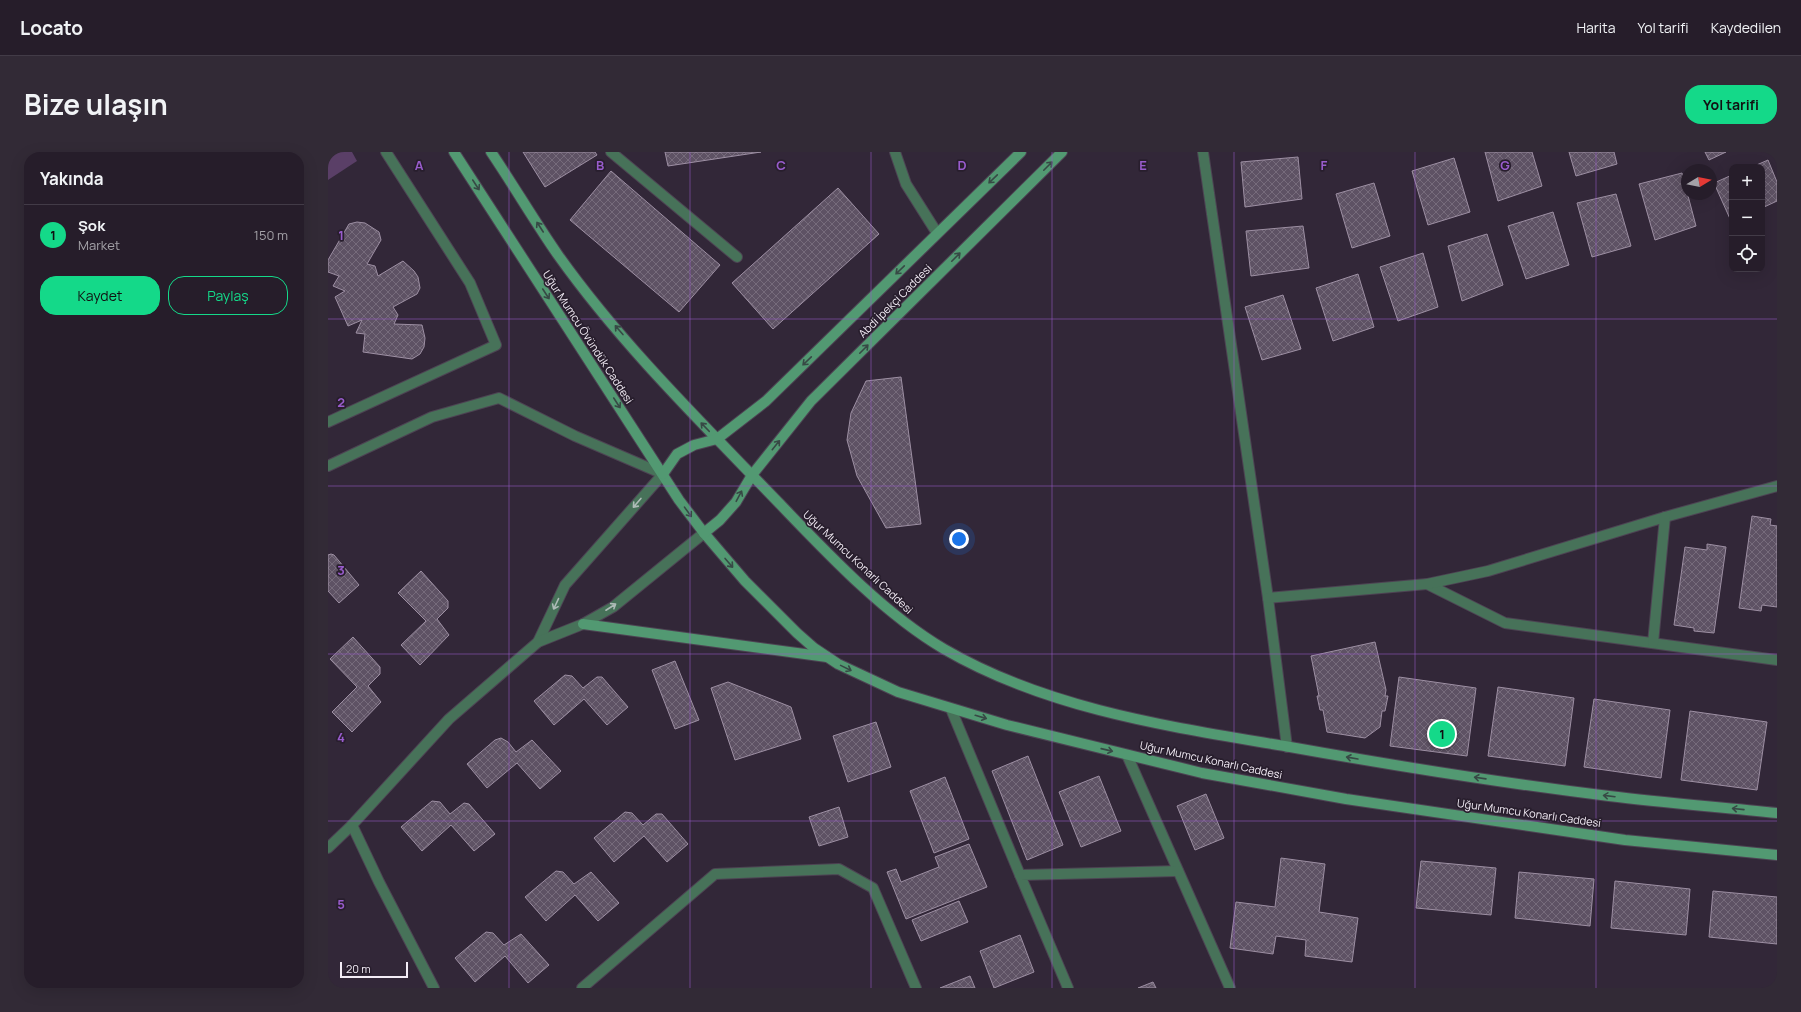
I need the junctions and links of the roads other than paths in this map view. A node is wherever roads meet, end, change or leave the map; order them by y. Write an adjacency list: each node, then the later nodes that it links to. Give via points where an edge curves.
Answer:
1 (386, 152): 11 (street, via 470,283 496,345)
2 (454, 152): 14 (street, Uğur Mumcu Övündük Caddesi, one-way to 14)
3 (491, 152): 12 (street, Uğur Mumcu Övündük Caddesi, one-way to 3, via 623,336 564,262)
4 (610, 152): 10 (street)
5 (895, 152): 9 (street, via 906,184)
6 (1021, 152): 9 (street, Abdi İpekçi Caddesi, one-way to 9)
7 (1062, 152): 15 (street, Abdi İpekçi Caddesi, one-way to 7, via 811,401)
8 (1204, 152): 20 (street)
9 (937, 233): 12 (street, Abdi İpekçi Caddesi, one-way to 12, via 766,401)
10 (737, 256)
11 (328, 422)
12 (717, 439): 14 (street, via 694,445 677,454); 15 (street, Uğur Mumcu Övündük Caddesi)
13 (328, 466): 14 (street, via 432,417 499,398 575,436)
14 (663, 474): 18 (street, Uğur Mumcu Övündük Caddesi, one-way to 18); 22 (street, one-way to 22, via 565,585)
15 (752, 475): 18 (street, Abdi İpekçi Caddesi, one-way to 15, via 736,502); 27 (street, Uğur Mumcu Konarlı Caddesi, via 902,621 975,666 1035,690 1092,708 1175,728)
16 (1777, 486): 17 (street)
17 (1665, 517): 19 (street, via 1488,571); 23 (street)
18 (704, 533): 21 (street, one-way to 18, via 613,607); 24 (street, Uğur Mumcu Konarlı Caddesi, one-way to 24, via 745,581 797,633)
19 (1427, 584): 20 (street); 23 (street, via 1505,623)
20 (1268, 598): 27 (street)
21 (583, 624): 22 (street); 24 (street)
22 (538, 642): 30 (street, via 449,719)
23 (1653, 643): 25 (street)
24 (829, 658): 26 (street, Uğur Mumcu Konarlı Caddesi, one-way to 26, via 898,692)
25 (1777, 660)
26 (951, 709): 28 (street, Uğur Mumcu Konarlı Caddesi, one-way to 28); 34 (street)
27 (1287, 747): 29 (street, Uğur Mumcu Konarlı Caddesi, one-way to 27, via 1610,796)
28 (1128, 755): 32 (street, Uğur Mumcu Konarlı Caddesi, via 1202,773 1354,800 1625,840); 33 (street)
29 (1777, 813)
30 (352, 826): 31 (street); 35 (street)
31 (328, 848)
32 (1777, 855)
33 (1178, 871): 34 (street); 39 (street)
34 (1020, 875): 38 (street)
35 (434, 988)
36 (582, 988): 37 (street, via 715,874 839,869 873,888)
37 (916, 988)
38 (1068, 988)
39 (1230, 988)

